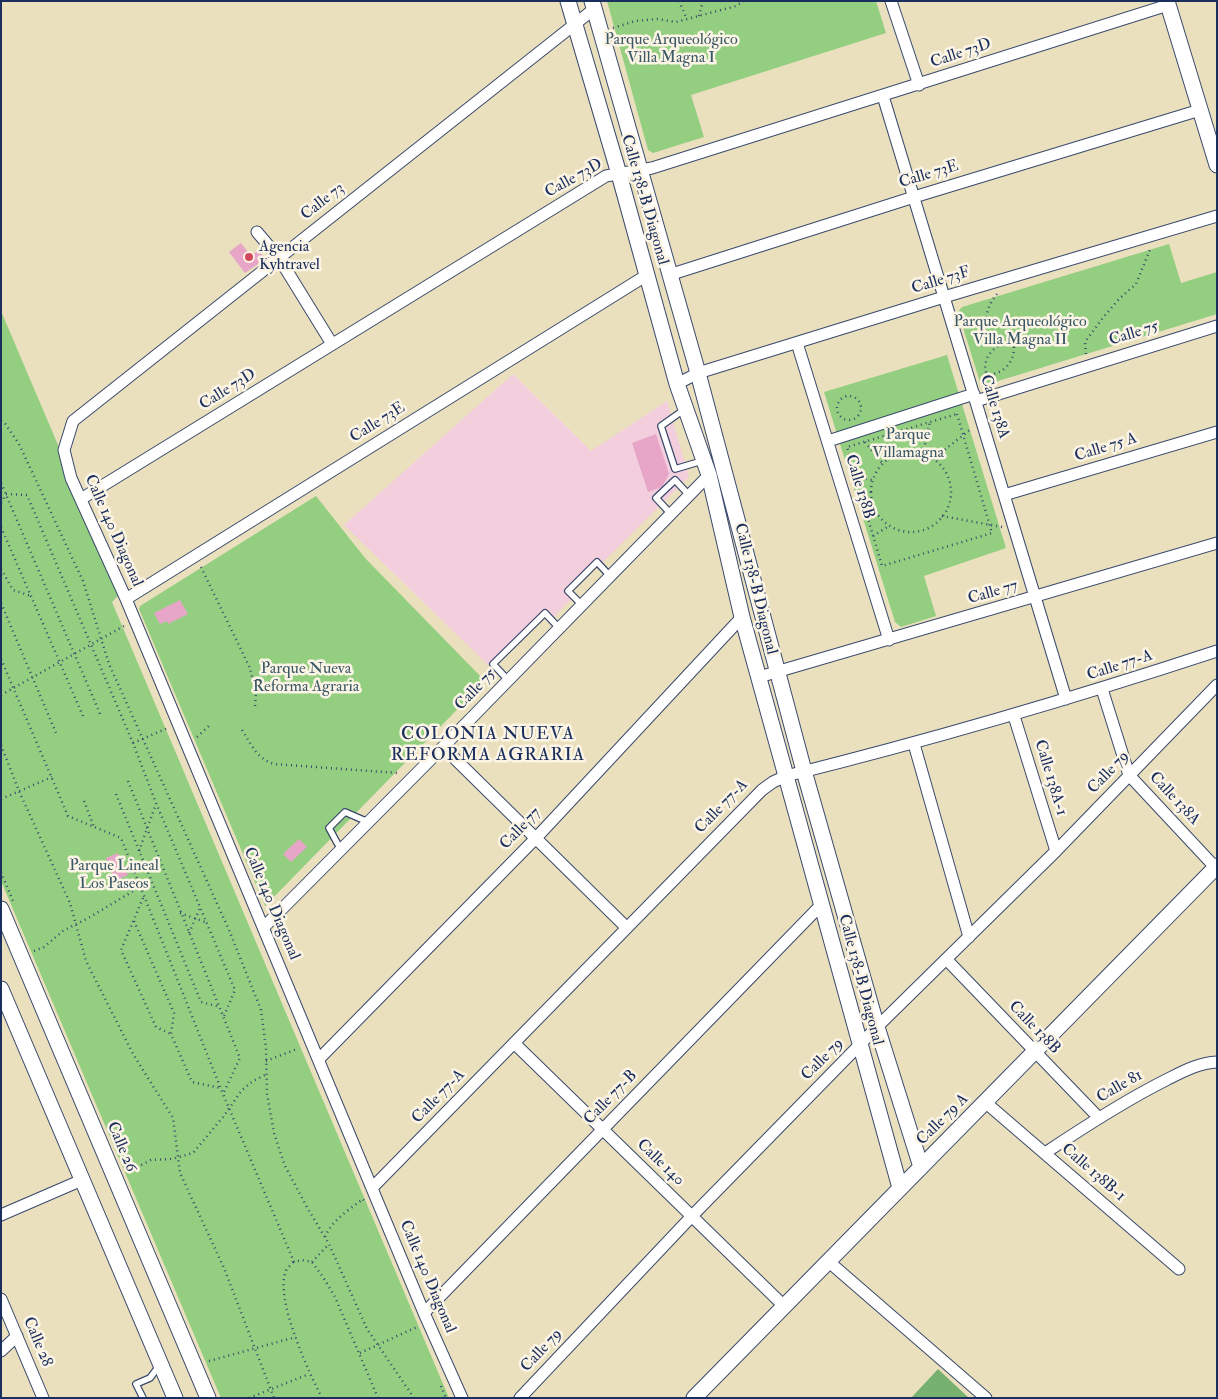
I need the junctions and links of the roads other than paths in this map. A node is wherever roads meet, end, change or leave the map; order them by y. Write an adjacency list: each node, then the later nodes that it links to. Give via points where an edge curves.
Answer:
1 (568, 1): 5 (street, Calle 138-B Diagonal)
2 (891, 1): 6 (street)
3 (1167, 3): 6 (street, Calle 73D); 8 (street)
4 (593, 5): 5 (street, Calle 73); 10 (street, Calle 138-B Diagonal)
5 (574, 25): 11 (street, Calle 138-B Diagonal); 15 (street, Calle 73)
6 (919, 85): 7 (street, Calle 73D)
7 (883, 96): 10 (street, Calle 73D); 12 (street, Calle 138A)
8 (1200, 110): 9 (street); 12 (street, Calle 73E)
9 (1216, 157)
10 (640, 170): 11 (street, Calle 73D); 17 (street, Calle 138-B Diagonal)
11 (619, 174): 16 (street, Calle 138-B Diagonal); 21 (street, Calle 73D, via 606,176)
12 (914, 197): 17 (street, Calle 73E); 18 (street, Calle 138A)
13 (1217, 216): 18 (street, Calle 73F)
14 (257, 232): 15 (street)
15 (279, 258): 21 (street); 26 (street, Calle 73)
16 (647, 275): 23 (street, Calle 138-B Diagonal); 38 (street, Calle 73E)
17 (669, 275): 22 (street, Calle 138-B Diagonal)
18 (944, 297): 20 (street, Calle 73F); 24 (street, Calle 138A)
19 (1217, 326): 24 (street, Calle 75)
20 (797, 342): 22 (street, Calle 73F); 28 (street, Calle 138B)
21 (332, 344): 33 (street, Calle 73D)
22 (698, 373): 23 (street, Calle 73F); 44 (street, Calle 138-B Diagonal)
23 (676, 384): 25 (street, Calle 138-B Diagonal)
24 (975, 398): 28 (street, Calle 75, via 934,407); 32 (street, Calle 138A)
25 (686, 409): 29 (street, Calle 138-B Diagonal); 29 (lane, via 661,426 675,469)
26 (73, 421): 33 (street, Calle 140 Diagonal, via 64,450 70,478)
27 (1217, 432): 32 (street, Calle 75 A)
28 (828, 441): 42 (street, Calle 138B)
29 (704, 460): 30 (street, Calle 138-B Diagonal)
30 (709, 475): 31 (street, Calle 75); 40 (street, Calle 138-B Diagonal)
31 (689, 495): 34 (street, Calle 75); 34 (lane, via 674,480 656,498)
32 (1004, 495): 37 (street, Calle 138A)
33 (81, 499): 38 (street, Calle 140 Diagonal)
34 (671, 514): 36 (street, Calle 75)
35 (1217, 543): 37 (street, Calle 77)
36 (610, 576): 39 (street, Calle 75); 39 (lane, via 597,562 568,591)
37 (1035, 597): 42 (street, Calle 77); 49 (street, Calle 138A)
38 (126, 599): 63 (street, Calle 140 Diagonal)
39 (582, 605): 41 (street, Calle 75)
40 (742, 617): 45 (street, Calle 138-B Diagonal); 57 (street, Calle 77)
41 (559, 628): 46 (street, Calle 75); 46 (lane, via 545,613 492,664)
42 (890, 640): 44 (street, Calle 77)
43 (1217, 651): 48 (street, Calle 77-A)
44 (779, 672): 45 (street, Calle 77); 53 (street, Calle 138-B Diagonal)
45 (759, 677): 55 (street, Calle 138-B Diagonal)
46 (508, 680): 52 (street, Calle 75)
47 (1217, 685): 54 (street, Calle 79)
48 (1102, 689): 49 (street, Calle 77-A); 54 (street, Calle 138A)
49 (1066, 699): 50 (street, Calle 77-A)
50 (1014, 716): 51 (street, Calle 77-A); 59 (street, Calle 138A-1)
51 (914, 744): 53 (street, Calle 77-A); 65 (street)
52 (443, 747): 56 (street, Calle 75); 57 (street)
53 (804, 771): 55 (street, Calle 77-A); 68 (street, Calle 138-B Diagonal)
54 (1129, 775): 59 (street, Calle 79); 60 (street, Calle 138A)
55 (786, 776): 61 (street, Calle 138-B Diagonal); 64 (street, Calle 77-A, via 762,790)
56 (369, 822): 58 (street, Calle 75); 58 (lane, via 345,812 329,828)
57 (536, 838): 64 (street); 72 (street, Calle 77)
58 (340, 850): 63 (street, Calle 75)
59 (1056, 851): 65 (street, Calle 79)
60 (1216, 867): 71 (street, Calle 79 A)
61 (821, 905): 70 (street, Calle 138-B Diagonal); 76 (street, Calle 77-B)
62 (1, 909): 95 (street, Calle 26)
63 (264, 927): 72 (street, Calle 140 Diagonal)
64 (627, 928): 69 (street, Calle 77-A)
65 (969, 937): 66 (street, Calle 79)
66 (947, 960): 68 (street, Calle 79); 71 (street, Calle 138B)
67 (1, 990): 79 (street)
68 (877, 1027): 70 (street, Calle 79); 78 (street, Calle 138-B Diagonal)
69 (514, 1043): 76 (street, Calle 140); 80 (street, Calle 77-A)
70 (860, 1046): 81 (street, Calle 138-B Diagonal); 83 (street, Calle 79)
71 (1034, 1052): 74 (street, Calle 79 A); 75 (street, Calle 138B)
72 (319, 1059): 80 (street, Calle 140 Diagonal)
73 (1217, 1062): 75 (street, Calle 81, via 1186,1070)
74 (984, 1102): 77 (street, Calle 138B-1); 78 (street, Calle 79 A)
75 (1099, 1118): 77 (street, Calle 81)
76 (603, 1130): 83 (street, Calle 140); 88 (street, Calle 77-B)
77 (1045, 1153): 85 (street, Calle 138B-1)
78 (921, 1167): 81 (street, Calle 79 A)
79 (82, 1180): 82 (street); 91 (street)
80 (372, 1188): 88 (street, Calle 140 Diagonal)
81 (900, 1188): 84 (street, Calle 79 A)
82 (1, 1215)
83 (692, 1216): 87 (street, Calle 140); 97 (street, Calle 79)
84 (828, 1261): 87 (street, Calle 79 A); 99 (street)
85 (1179, 1269)
86 (1, 1298): 89 (street, Calle 28)
87 (784, 1306): 98 (street, Calle 79 A)
88 (424, 1314): 96 (street, Calle 140 Diagonal)
89 (17, 1336): 90 (street); 92 (street, Calle 28)
90 (1, 1352)
91 (160, 1364): 93 (lane, via 150,1378 136,1384); 94 (street)
92 (43, 1398)
93 (142, 1398)
94 (174, 1398)
95 (208, 1398)
96 (462, 1398)
97 (520, 1398)
98 (694, 1398)
99 (986, 1398)

